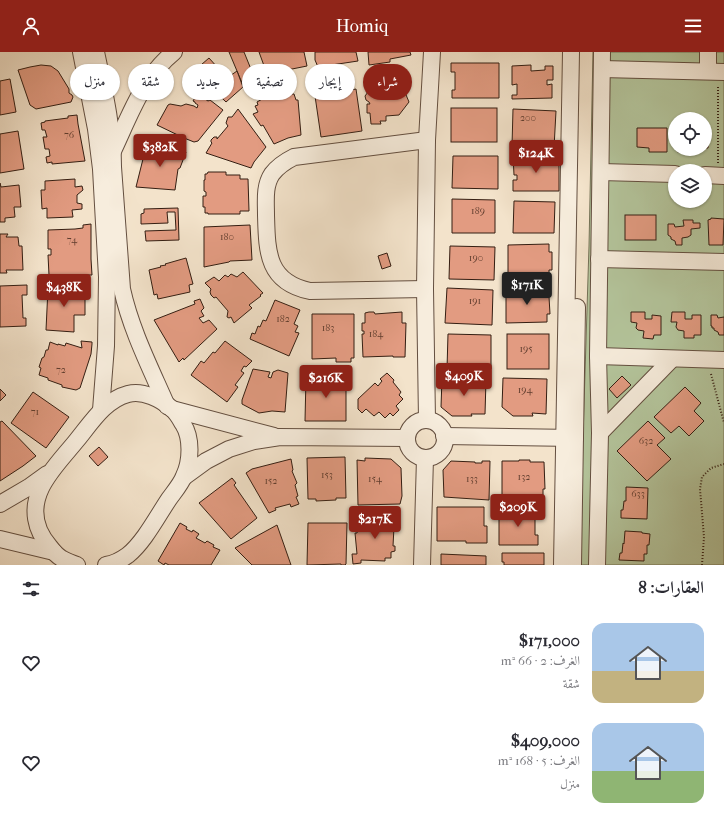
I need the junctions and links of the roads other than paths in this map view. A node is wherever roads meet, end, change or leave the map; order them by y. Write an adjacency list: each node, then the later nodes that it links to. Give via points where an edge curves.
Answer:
1 (81, 52): 22 (street, via 96,129 107,277 106,346)
2 (96, 52): 12 (street)
3 (174, 52): 12 (street, via 143,87)
4 (432, 52): 11 (street)
5 (571, 52): 28 (street)
6 (580, 52): 28 (street)
7 (602, 52): 9 (street)
8 (708, 52): 10 (street)
9 (602, 70): 10 (street); 13 (street)
10 (717, 72)
11 (427, 140): 17 (street); 17 (street, via 294,157 282,163 273,173 267,186 266,199 269,254 272,264 292,285 310,291)
12 (113, 151): 21 (street, via 120,274 124,297 135,333)
13 (601, 172): 14 (street); 15 (street)
14 (668, 174)
15 (599, 259): 16 (street); 18 (street)
16 (724, 262)
17 (424, 290): 23 (street)
18 (598, 356): 19 (street); 24 (street)
19 (672, 359): 20 (street); 24 (street)
20 (724, 360)
21 (169, 407): 22 (street, via 153,397 129,394); 26 (street); 31 (street, via 186,429 190,448)
22 (101, 410): 30 (street)
23 (427, 420): 25 (street, via 438,424); 27 (street, via 415,423)
24 (600, 433): 41 (street)
25 (444, 436): 28 (street); 29 (street, via 441,451 431,458)
26 (280, 437): 27 (street); 31 (street, via 254,441 229,450 206,461)
27 (407, 438): 29 (street, via 410,450)
28 (570, 438): 39 (street); 40 (street)
29 (425, 458): 38 (street)
30 (53, 470): 32 (street); 34 (street, via 41,488 35,514 39,532)
31 (184, 477): 35 (street)
32 (0, 504)
33 (0, 539): 34 (street)
34 (59, 559): 36 (street)
35 (128, 560): 37 (street)
36 (77, 565)
37 (106, 565)
38 (422, 565)
39 (562, 565)
40 (573, 565)
41 (597, 565)

